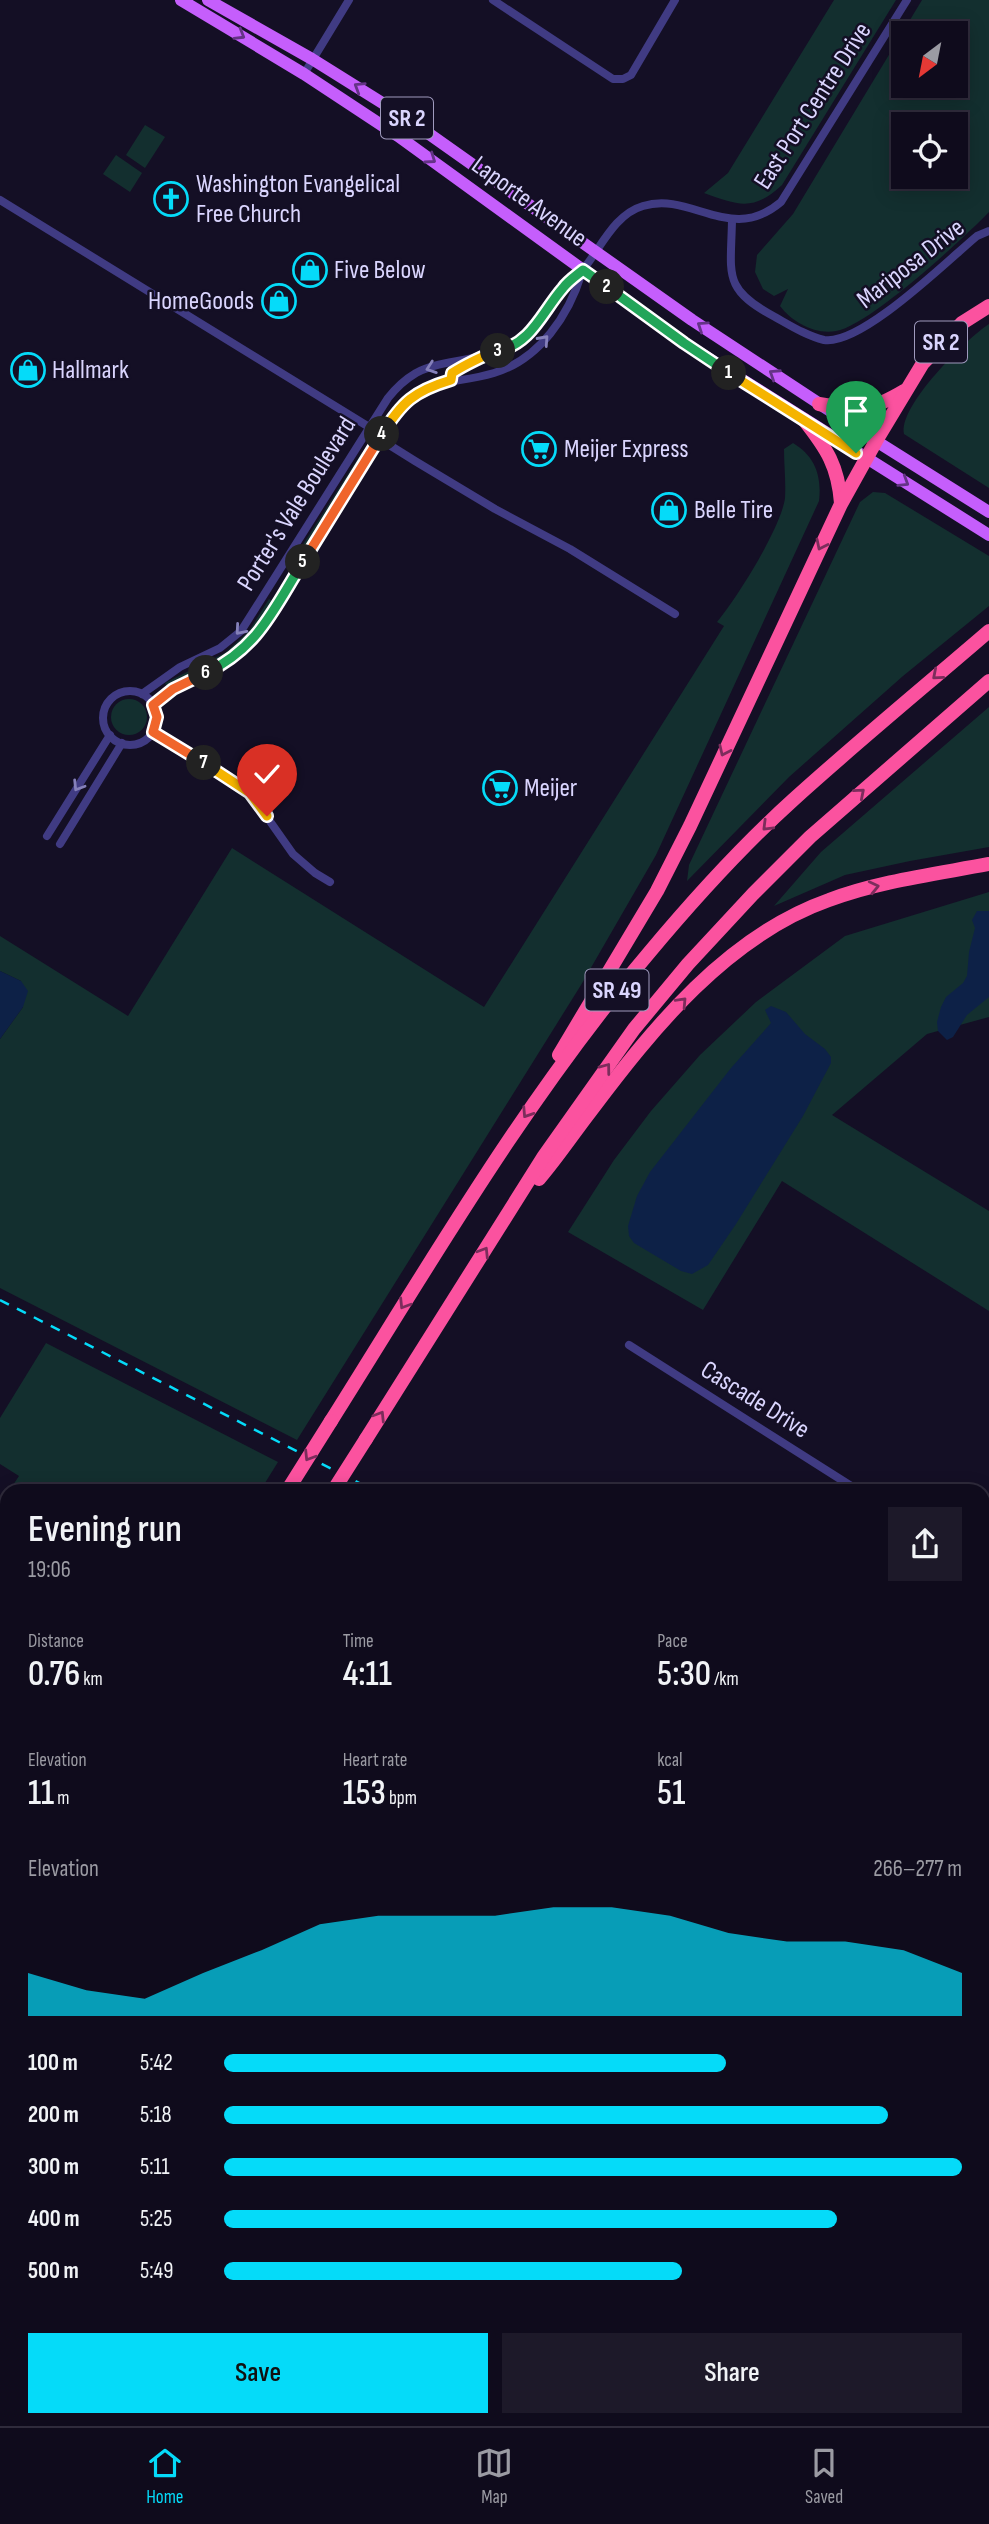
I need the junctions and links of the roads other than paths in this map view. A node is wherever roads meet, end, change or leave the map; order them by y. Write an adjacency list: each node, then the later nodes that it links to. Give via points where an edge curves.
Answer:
1 (181, 0): 8 (main road, Laporte Avenue / SR 2, one-way to 8)
2 (208, 0): 7 (main road, Laporte Avenue / SR 2)
3 (349, 0): 7 (street)
4 (493, 0): 5 (street, via 613,79 631,75)
5 (675, 0)
6 (907, 0): 10 (street, East Port Centre Drive, via 788,193 767,213)
7 (312, 59): 8 (street); 12 (main road, Laporte Avenue / SR 2, one-way to 7, via 408,119)
8 (304, 74): 13 (main road, Laporte Avenue / SR 2, one-way to 13)
9 (0, 200): 20 (street)
10 (732, 220): 11 (street, Mariposa Drive, via 731,271 737,292 804,333 826,340 852,335 879,319 977,236); 12 (street, East Port Centre Drive, via 671,206 642,206 619,222)
11 (989, 231)
12 (596, 251): 13 (street, Porter's Vale Boulevard); 18 (main road, Laporte Avenue / SR 2, one-way to 12)
13 (583, 270): 15 (street, Porter's Vale Boulevard, via 563,287 526,338 512,348); 16 (street, Porter's Vale Boulevard, one-way to 13, via 494,373 533,352 569,306); 19 (main road, Laporte Avenue / SR 2, via 684,343)
14 (989, 306): 17 (highway, SR 2, via 941,342)
15 (487, 354): 16 (street, via 452,373); 20 (street, Porter's Vale Boulevard, one-way to 20, via 416,373 388,398)
16 (451, 380): 21 (street, Porter's Vale Boulevard, via 407,400)
17 (905, 390): 18 (highway, SR 2, via 870,408); 22 (highway)
18 (818, 404): 22 (main road, Laporte Avenue)
19 (804, 420): 23 (main road, Laporte Avenue / SR 2); 24 (highway, via 835,464)
20 (369, 427): 21 (street); 30 (street, Porter's Vale Boulevard, one-way to 30, via 241,631)
21 (382, 435): 27 (street, via 415,461); 31 (street, Porter's Vale Boulevard, via 255,637 228,661 173,689)
22 (876, 441): 23 (highway); 25 (main road, Laporte Avenue)
23 (866, 458): 24 (highway); 26 (main road, Laporte Avenue / SR 2, one-way to 26)
24 (841, 503): 39 (highway, one-way to 39, via 657,891)
25 (989, 512)
26 (989, 535)
27 (675, 614)
28 (989, 631): 39 (highway, SR 49, one-way to 39, via 792,801 738,854 648,953)
29 (989, 681): 40 (highway, SR 49, one-way to 29, via 590,1088 688,964 810,837)
30 (142, 694): 31 (street); 33 (street, via 122,692 107,704 103,720)
31 (153, 705): 32 (street, via 157,717)
32 (153, 732): 34 (street, via 137,744); 38 (street, via 250,793 293,855)
33 (110, 735): 34 (street); 35 (street, one-way to 35)
34 (122, 743): 36 (street)
35 (47, 836)
36 (60, 844)
37 (989, 864): 40 (highway, one-way to 37, via 654,1033 712,971 750,941 829,899)
38 (330, 882)
39 (541, 1091): 42 (highway, SR 49, one-way to 42, bridge)
40 (500, 1226): 43 (highway, SR 49, one-way to 40, bridge)
41 (629, 1345): 44 (street, Cascade Drive)
42 (291, 1484)
43 (337, 1484)
44 (848, 1484)

